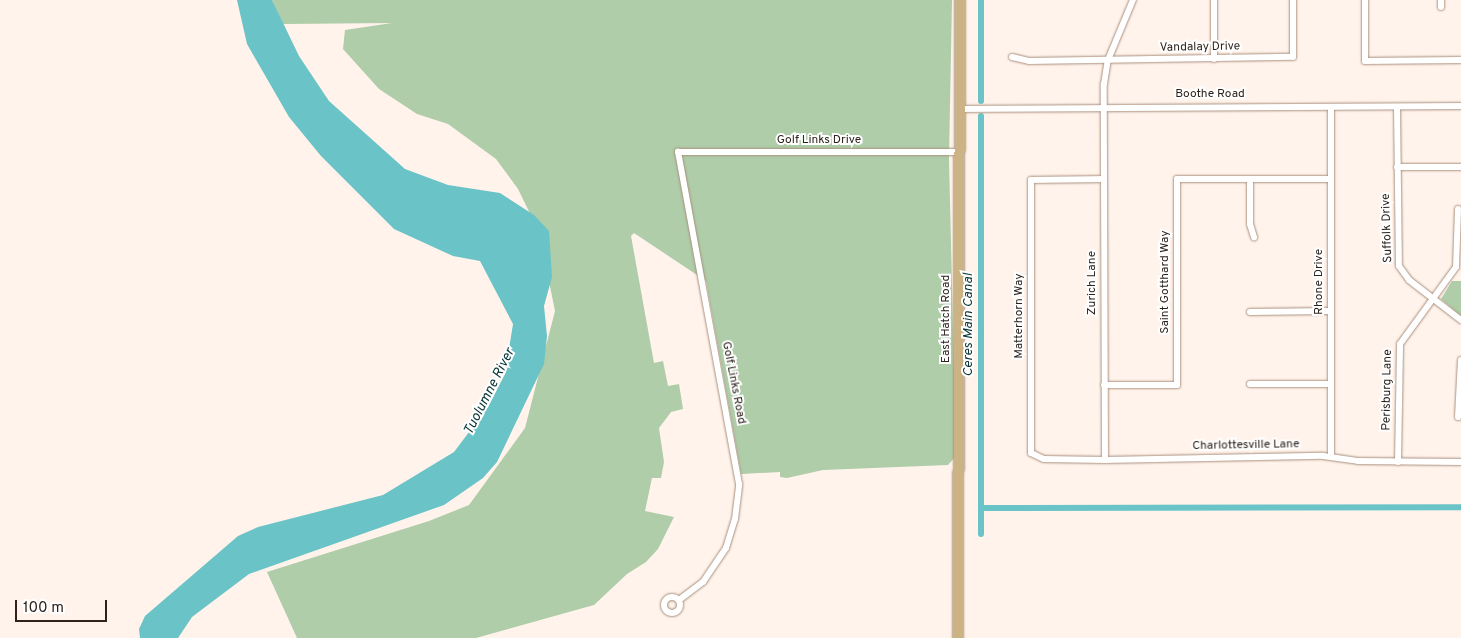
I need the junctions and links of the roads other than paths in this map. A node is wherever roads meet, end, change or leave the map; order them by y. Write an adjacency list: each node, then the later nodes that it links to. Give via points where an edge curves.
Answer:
1 (960, 0): 14 (main road, East Hatch Road)
2 (1132, 0): 8 (street)
3 (1214, 0): 7 (street)
4 (1293, 0): 7 (street, Vandalay Drive, via 1293,57)
5 (1365, 0): 9 (street, via 1365,61)
6 (1012, 57): 8 (street, Vandalay Drive, via 1029,61)
7 (1214, 59): 8 (street, Vandalay Drive)
8 (1108, 60): 10 (street, Zurich Lane)
9 (1461, 60)
10 (1104, 106): 12 (street, Boothe Road); 14 (street, Boothe Road); 19 (street, Zurich Lane)
11 (1461, 106): 13 (street, Boothe Road)
12 (1331, 107): 13 (street, Boothe Road); 21 (street, Rhone Drive)
13 (1397, 107): 17 (street, Suffolk Drive)
14 (960, 109): 16 (main road, East Hatch Road)
15 (678, 152): 16 (street, Golf Links Drive); 38 (street, Golf Links Road, via 739,484 735,519 726,548 703,582)
16 (960, 152): 39 (main road, East Hatch Road)
17 (1397, 167): 18 (street); 24 (street, Suffolk Drive, via 1397,259 1409,280)
18 (1461, 167)
19 (1104, 179): 31 (street, Zurich Lane); 33 (street, Matterhorn Way, via 1031,180)
20 (1250, 179): 21 (street); 23 (street, via 1250,224); 31 (street, Saint Gotthard Way, via 1177,179 1177,385)
21 (1331, 179): 25 (street, Rhone Drive)
22 (1458, 209): 24 (street, Perisburg Lane, via 1458,260)
23 (1254, 238)
24 (1433, 299): 27 (street, Suffolk Drive); 36 (street, Perisburg Lane, via 1404,337 1398,352)
25 (1331, 311): 26 (street); 30 (street, Rhone Drive)
26 (1250, 312)
27 (1461, 320)
28 (1461, 360): 32 (street)
29 (1250, 384): 30 (street)
30 (1330, 384): 34 (street, Rhone Drive)
31 (1104, 385): 35 (street, Zurich Lane)
32 (1458, 417)
33 (1031, 453): 35 (street, Charlottesville Lane, via 1044,458)
34 (1331, 456): 35 (street, Charlottesville Lane); 36 (street, Charlottesville Lane, via 1358,461)
35 (1105, 460)
36 (1398, 462): 37 (street, Charlottesville Lane)
37 (1461, 462)
38 (679, 600)
39 (958, 638)

